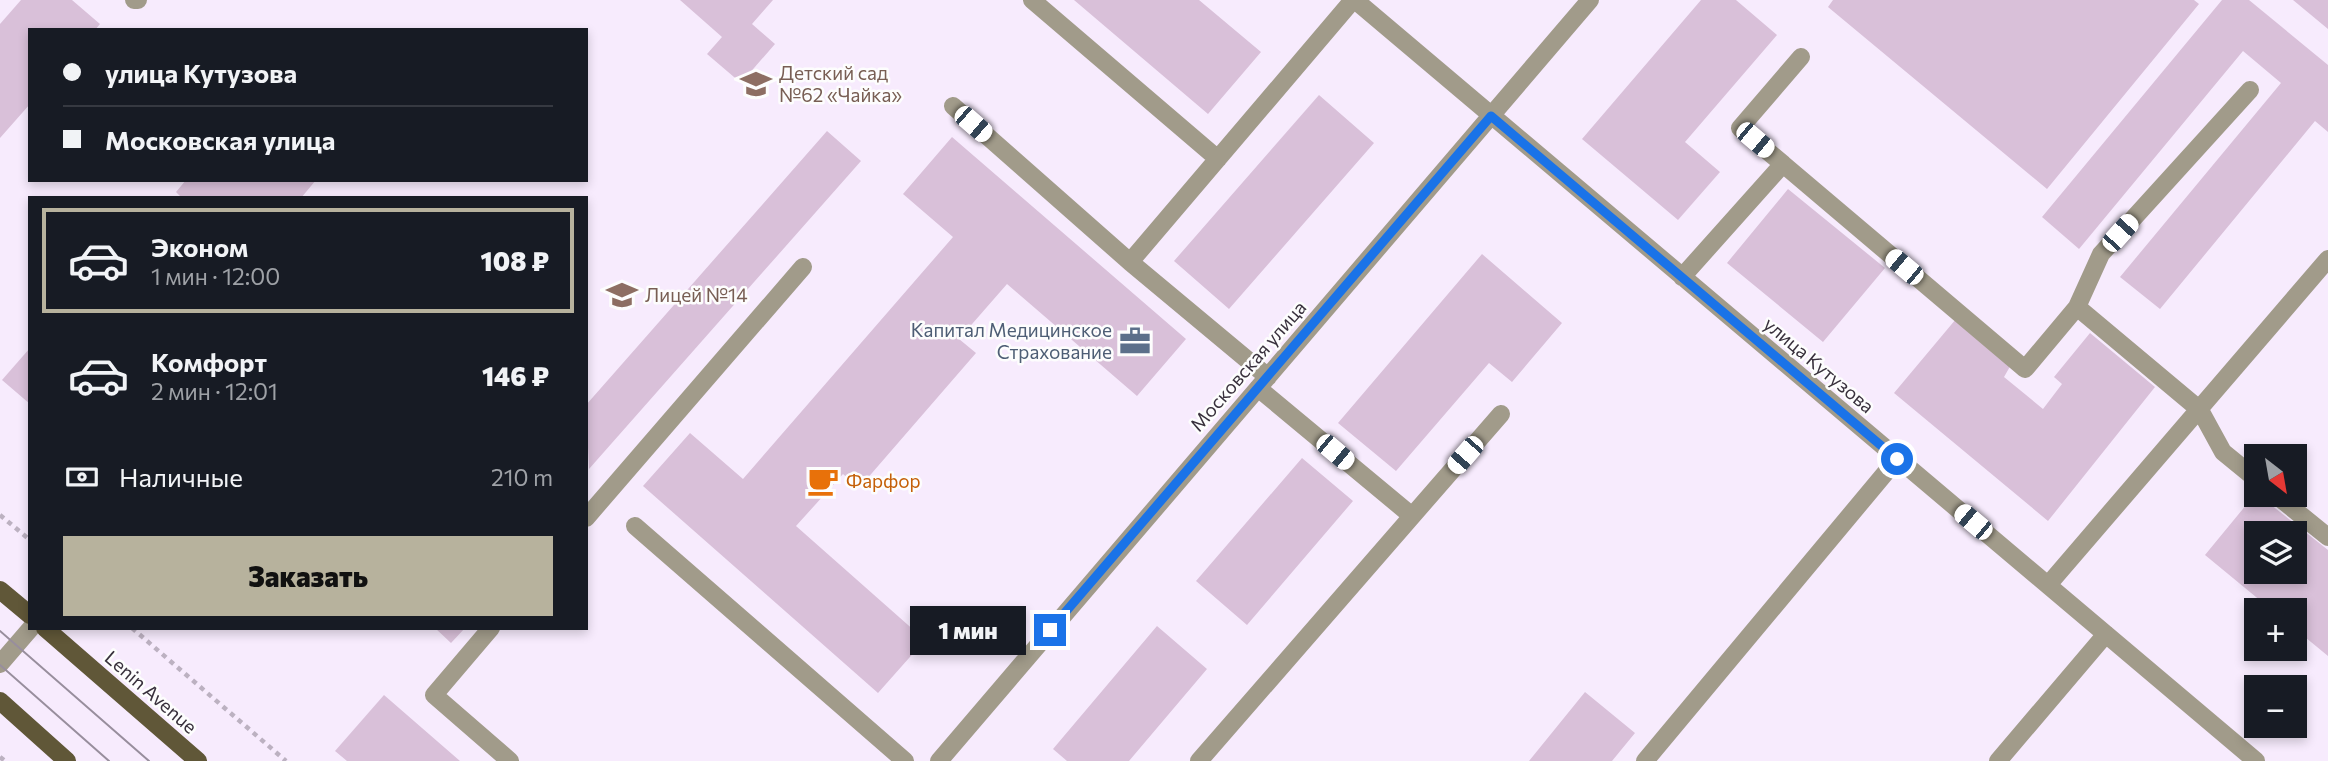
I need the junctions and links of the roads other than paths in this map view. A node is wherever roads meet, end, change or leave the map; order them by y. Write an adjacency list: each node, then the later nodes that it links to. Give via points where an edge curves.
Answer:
1 (1032, 0): 8 (street)
2 (1354, 0): 7 (street, улица Кутузова); 8 (street)
3 (1590, 0): 7 (street, Московская улица)
4 (1801, 57): 9 (street, via 1740,128)
5 (2249, 90): 14 (street, via 2101,254)
6 (953, 106): 11 (street)
7 (1491, 116): 13 (street, улица Кутузова); 15 (street, Московская улица)
8 (1218, 159): 11 (street)
9 (1783, 164): 13 (street); 14 (street, via 2025,369)
10 (2328, 259): 16 (street)
11 (1130, 262): 15 (street)
12 (803, 267): 21 (street)
13 (1682, 277): 18 (street, улица Кутузова)
14 (2077, 307): 16 (street)
15 (1263, 383): 22 (street); 38 (street, Московская улица)
16 (2200, 410): 19 (street, via 2223,452); 25 (street)
17 (1501, 414): 22 (street)
18 (1897, 459): 25 (street, улица Кутузова); 40 (street)
19 (2244, 469)
20 (2292, 508): 24 (street)
21 (588, 516)
22 (1412, 516): 39 (street)
23 (635, 526): 37 (street)
24 (2328, 537)
25 (2048, 585): 31 (street, улица Кутузова)
26 (0, 590): 27 (main road)
27 (28, 613)
28 (29, 630): 32 (street)
29 (47, 630): 35 (main road, Lenin Avenue)
30 (489, 630): 36 (street, via 434,695)
31 (2106, 634): 41 (street); 42 (street, улица Кутузова)
32 (0, 664)
33 (0, 701): 34 (main road)
34 (67, 761)
35 (198, 761)
36 (510, 761)
37 (905, 761)
38 (939, 761)
39 (1199, 761)
40 (1645, 761)
41 (1998, 761)
42 (2256, 761)

